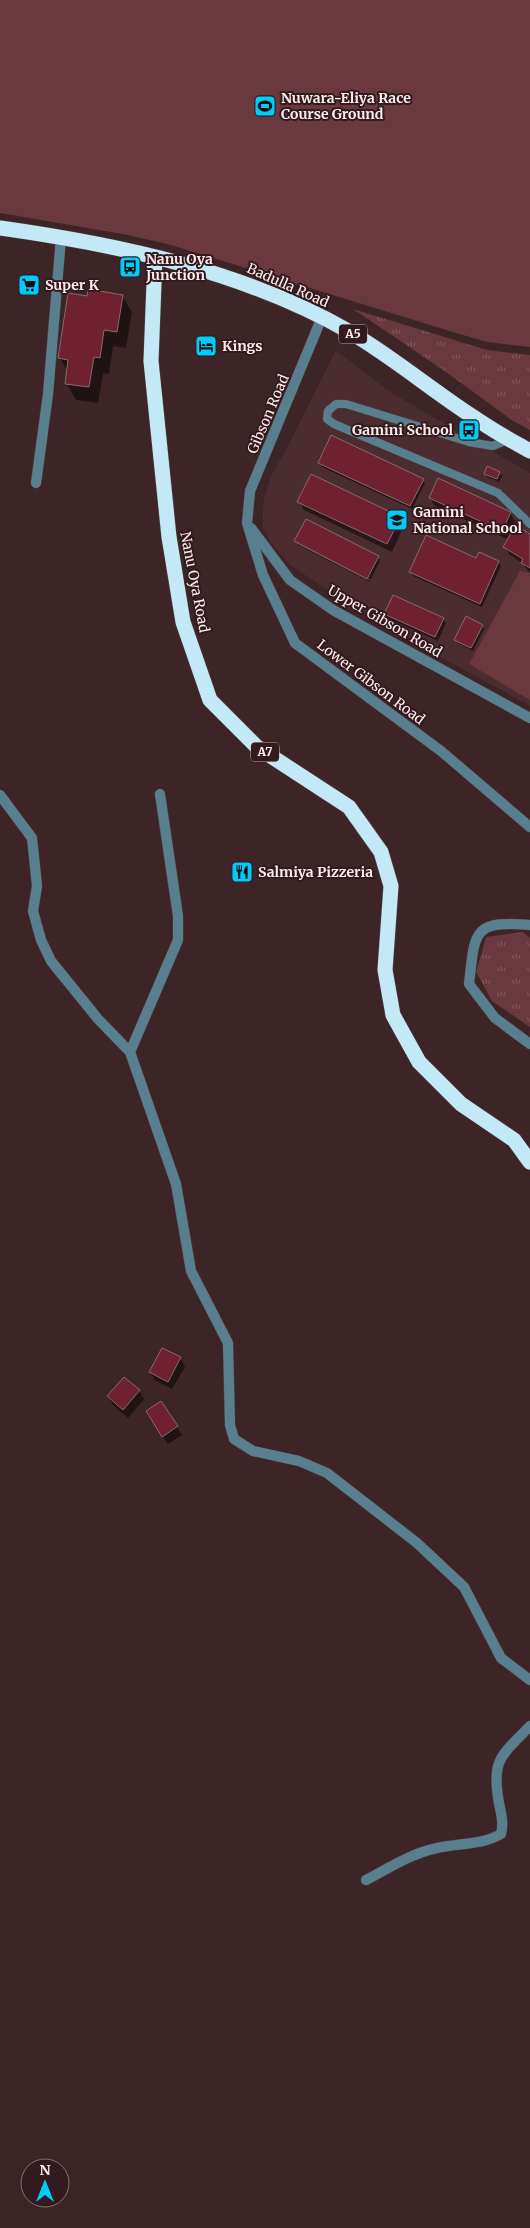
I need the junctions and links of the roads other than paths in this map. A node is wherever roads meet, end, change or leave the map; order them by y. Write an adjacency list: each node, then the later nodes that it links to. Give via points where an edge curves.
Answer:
1 (0, 228): 2 (highway, Badulla Road / A5)
2 (61, 238): 3 (highway, Badulla Road / A5); 7 (street, via 48,394)
3 (155, 257): 4 (highway, Badulla Road / A5, via 242,282); 17 (highway, Nanu Oya Road / A7, via 151,361 169,537 183,622 210,700 257,746 349,807 381,852 391,886 384,970 393,1014 419,1062 462,1104 514,1140)
4 (322, 317): 5 (highway, Badulla Road / A5, via 372,346); 8 (street, Gibson Road, via 250,491)
5 (510, 440): 6 (highway, Badulla Road / A5); 9 (lane, via 493,446 469,442 346,404 336,404 328,411 327,419 334,424 498,493)
6 (530, 451)
7 (36, 483)
8 (247, 523): 10 (street, Upper Gibson Road, via 290,580 333,610); 13 (street, Lower Gibson Road, via 263,575 295,643 440,751)
9 (530, 524)
10 (530, 718)
11 (160, 794): 16 (street, via 178,916 178,940)
12 (0, 795): 16 (street, via 32,838 37,886 33,911 51,961 98,1019)
13 (530, 827)
14 (530, 925): 15 (street, via 503,923 485,928 474,941 469,984 495,1018)
15 (530, 1044)
16 (130, 1052): 18 (street, via 176,1184 191,1271 228,1343 230,1425 234,1439 253,1451 298,1461 328,1473 416,1543 464,1587 501,1658)
17 (530, 1162)
18 (530, 1680)
19 (530, 1726): 20 (street, via 499,1761 495,1781 503,1826 501,1834 490,1840 421,1852)
20 (366, 1880)

